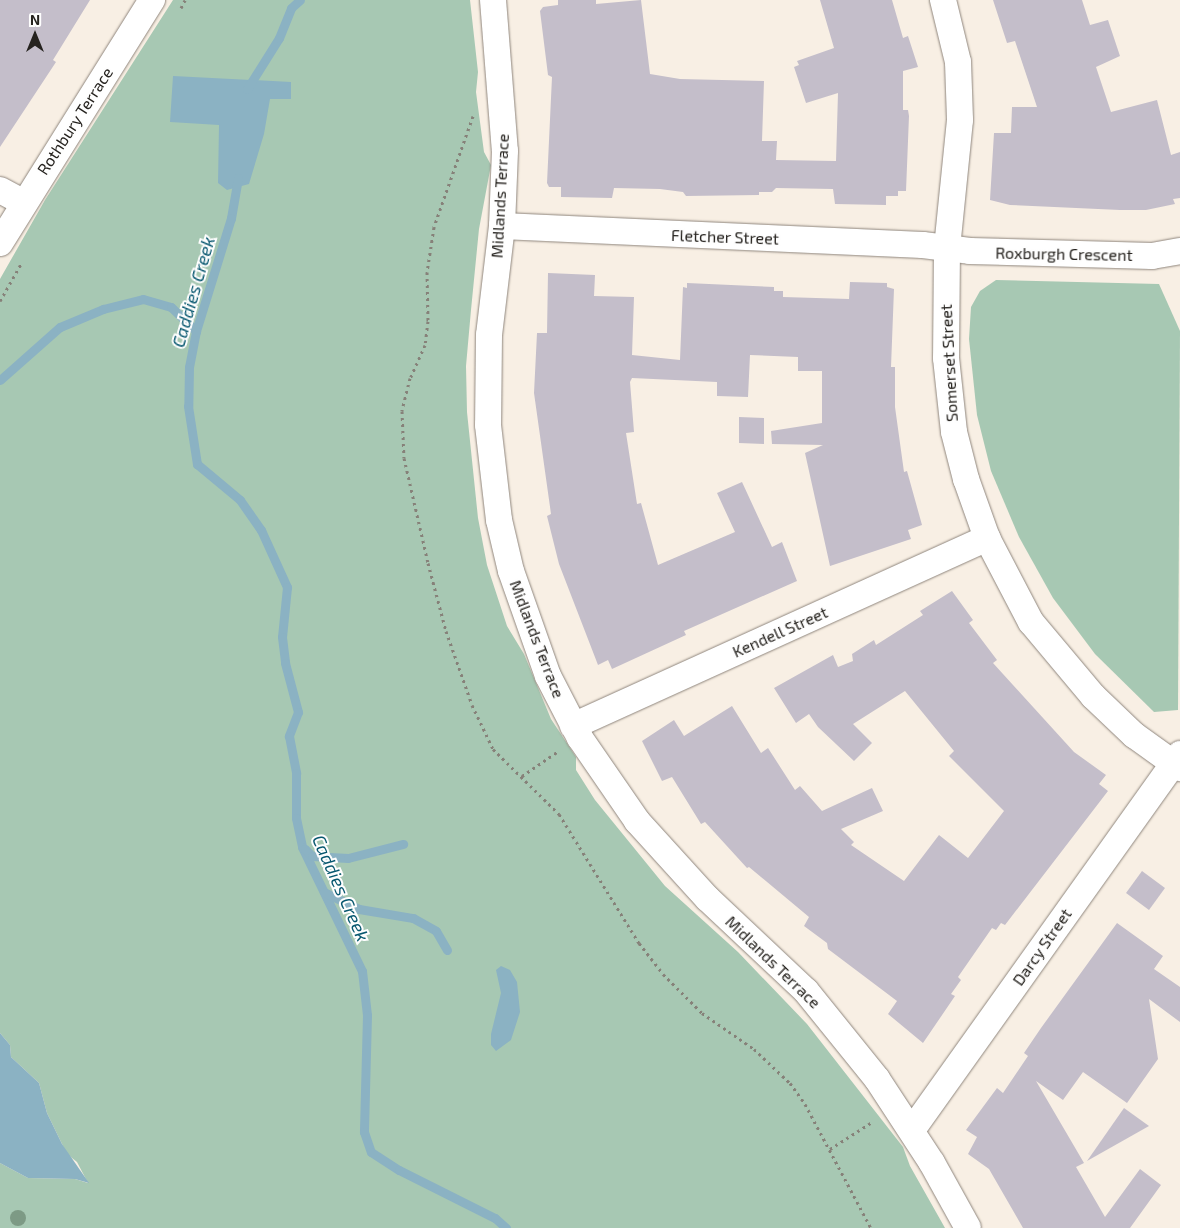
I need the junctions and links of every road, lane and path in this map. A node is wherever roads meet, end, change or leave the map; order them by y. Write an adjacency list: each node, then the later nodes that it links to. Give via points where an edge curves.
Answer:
1 (152, 0): 5 (street, Rothbury Terrace)
2 (493, 0): 6 (street, Midlands Terrace, via 504,113)
3 (943, 0): 8 (street, Somerset Street, via 958,62 960,112)
4 (0, 190): 5 (street)
5 (24, 202): 7 (street, Rothbury Terrace)
6 (502, 226): 8 (street, Fletcher Street); 11 (street, Midlands Terrace, via 492,296 487,382 488,425 499,520 528,623)
7 (0, 243)
8 (947, 248): 9 (street, Roxburgh Crescent, via 970,252 1152,256); 10 (street, Somerset Street, via 949,396 956,441)
9 (1180, 251)
10 (987, 538): 11 (street, Kendell Street); 12 (street, Somerset Street, via 1026,613 1056,655 1134,735)
11 (567, 737): 13 (path); 15 (street, Midlands Terrace, via 708,899 806,991 877,1079)
12 (1178, 762): 15 (street, Darcy Street)
13 (522, 776)
14 (880, 1118): 16 (path)
15 (912, 1130): 17 (street, Midlands Terrace)
16 (830, 1149)
17 (968, 1228)

